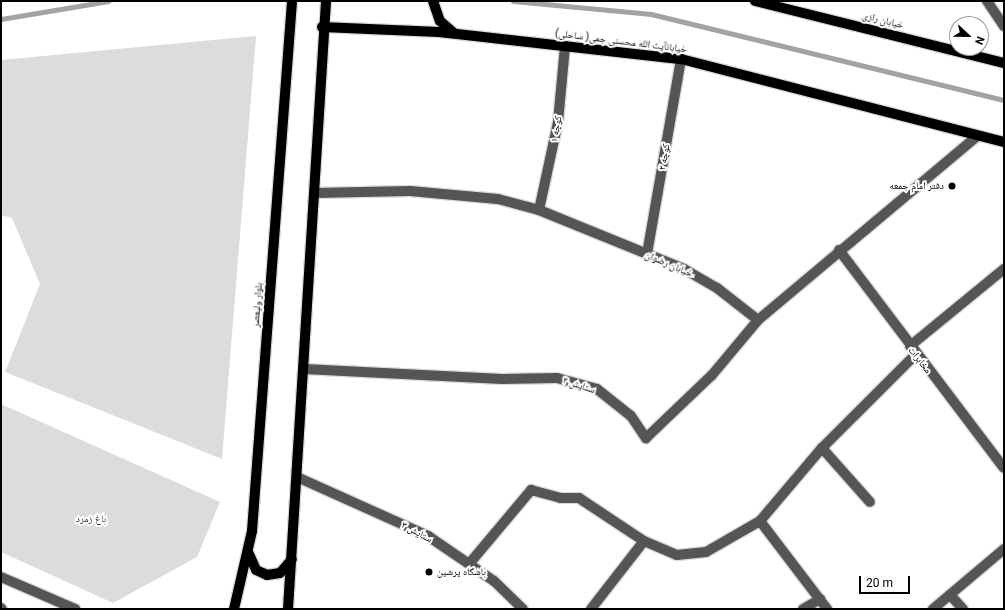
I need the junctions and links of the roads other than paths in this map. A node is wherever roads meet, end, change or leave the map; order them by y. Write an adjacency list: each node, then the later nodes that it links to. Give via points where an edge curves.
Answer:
1 (326, 1): 7 (main road)
2 (433, 1): 8 (main road, via 440,21)
3 (755, 1): 11 (main road, خیابان رازی)
4 (987, 1): 6 (street)
5 (292, 4): 29 (main road, بلوار ولیعصر)
6 (1004, 26)
7 (322, 27): 8 (main road, خیابانآیت الله محسنی جمی( ساحلی)); 14 (main road)
8 (455, 34): 9 (main road, خیابانآیت الله محسنی جمی( ساحلی))
9 (565, 46): 10 (main road, خیابانآیت الله محسنی جمی( ساحلی)); 15 (street, کوچه ۱, via 558,122)
10 (681, 59): 12 (main road, خیابانآیت الله محسنی جمی( ساحلی)); 17 (street, کوچه ۲)
11 (1004, 63)
12 (976, 137): 13 (main road, خیابانآیت الله محسنی جمی( ساحلی)); 16 (street, via 917,190)
13 (1003, 143)
14 (315, 193): 15 (street, خیابان رضوان, via 410,191 498,199); 21 (main road)
15 (539, 210): 17 (street, خیابان رضوان)
16 (839, 250): 19 (street); 20 (street, مخابرات)
17 (647, 254): 19 (street, خیابان رضوان, via 684,269 717,288)
18 (1004, 269): 20 (street)
19 (758, 320): 21 (street, ستایش ۴, via 712,375 646,438 631,416 597,389 557,378 502,379)
20 (913, 350): 22 (street); 23 (street, مخابرات)
21 (304, 368): 24 (main road)
22 (822, 448): 25 (street); 26 (street)
23 (1004, 468)
24 (297, 477): 30 (main road); 31 (street, ستایش ۳, via 421,533)
25 (870, 502)
26 (760, 521): 27 (street, via 706,552 678,555); 34 (street)
27 (644, 541): 31 (street, via 578,498 560,498 531,490); 39 (street)
28 (1004, 549): 33 (street)
29 (249, 554): 30 (main road, via 256,570 267,575 280,573); 36 (main road, بلوار ولیعصر)
30 (293, 557): 37 (main road)
31 (469, 564): 38 (street, ستایش ۳, via 494,581)
32 (1, 577): 35 (street)
33 (950, 594): 42 (street); 43 (street)
34 (820, 599): 40 (street); 41 (street)
35 (75, 609)
36 (234, 609)
37 (288, 609)
38 (523, 609)
39 (591, 609)
40 (804, 609)
41 (827, 609)
42 (933, 609)
43 (962, 609)

